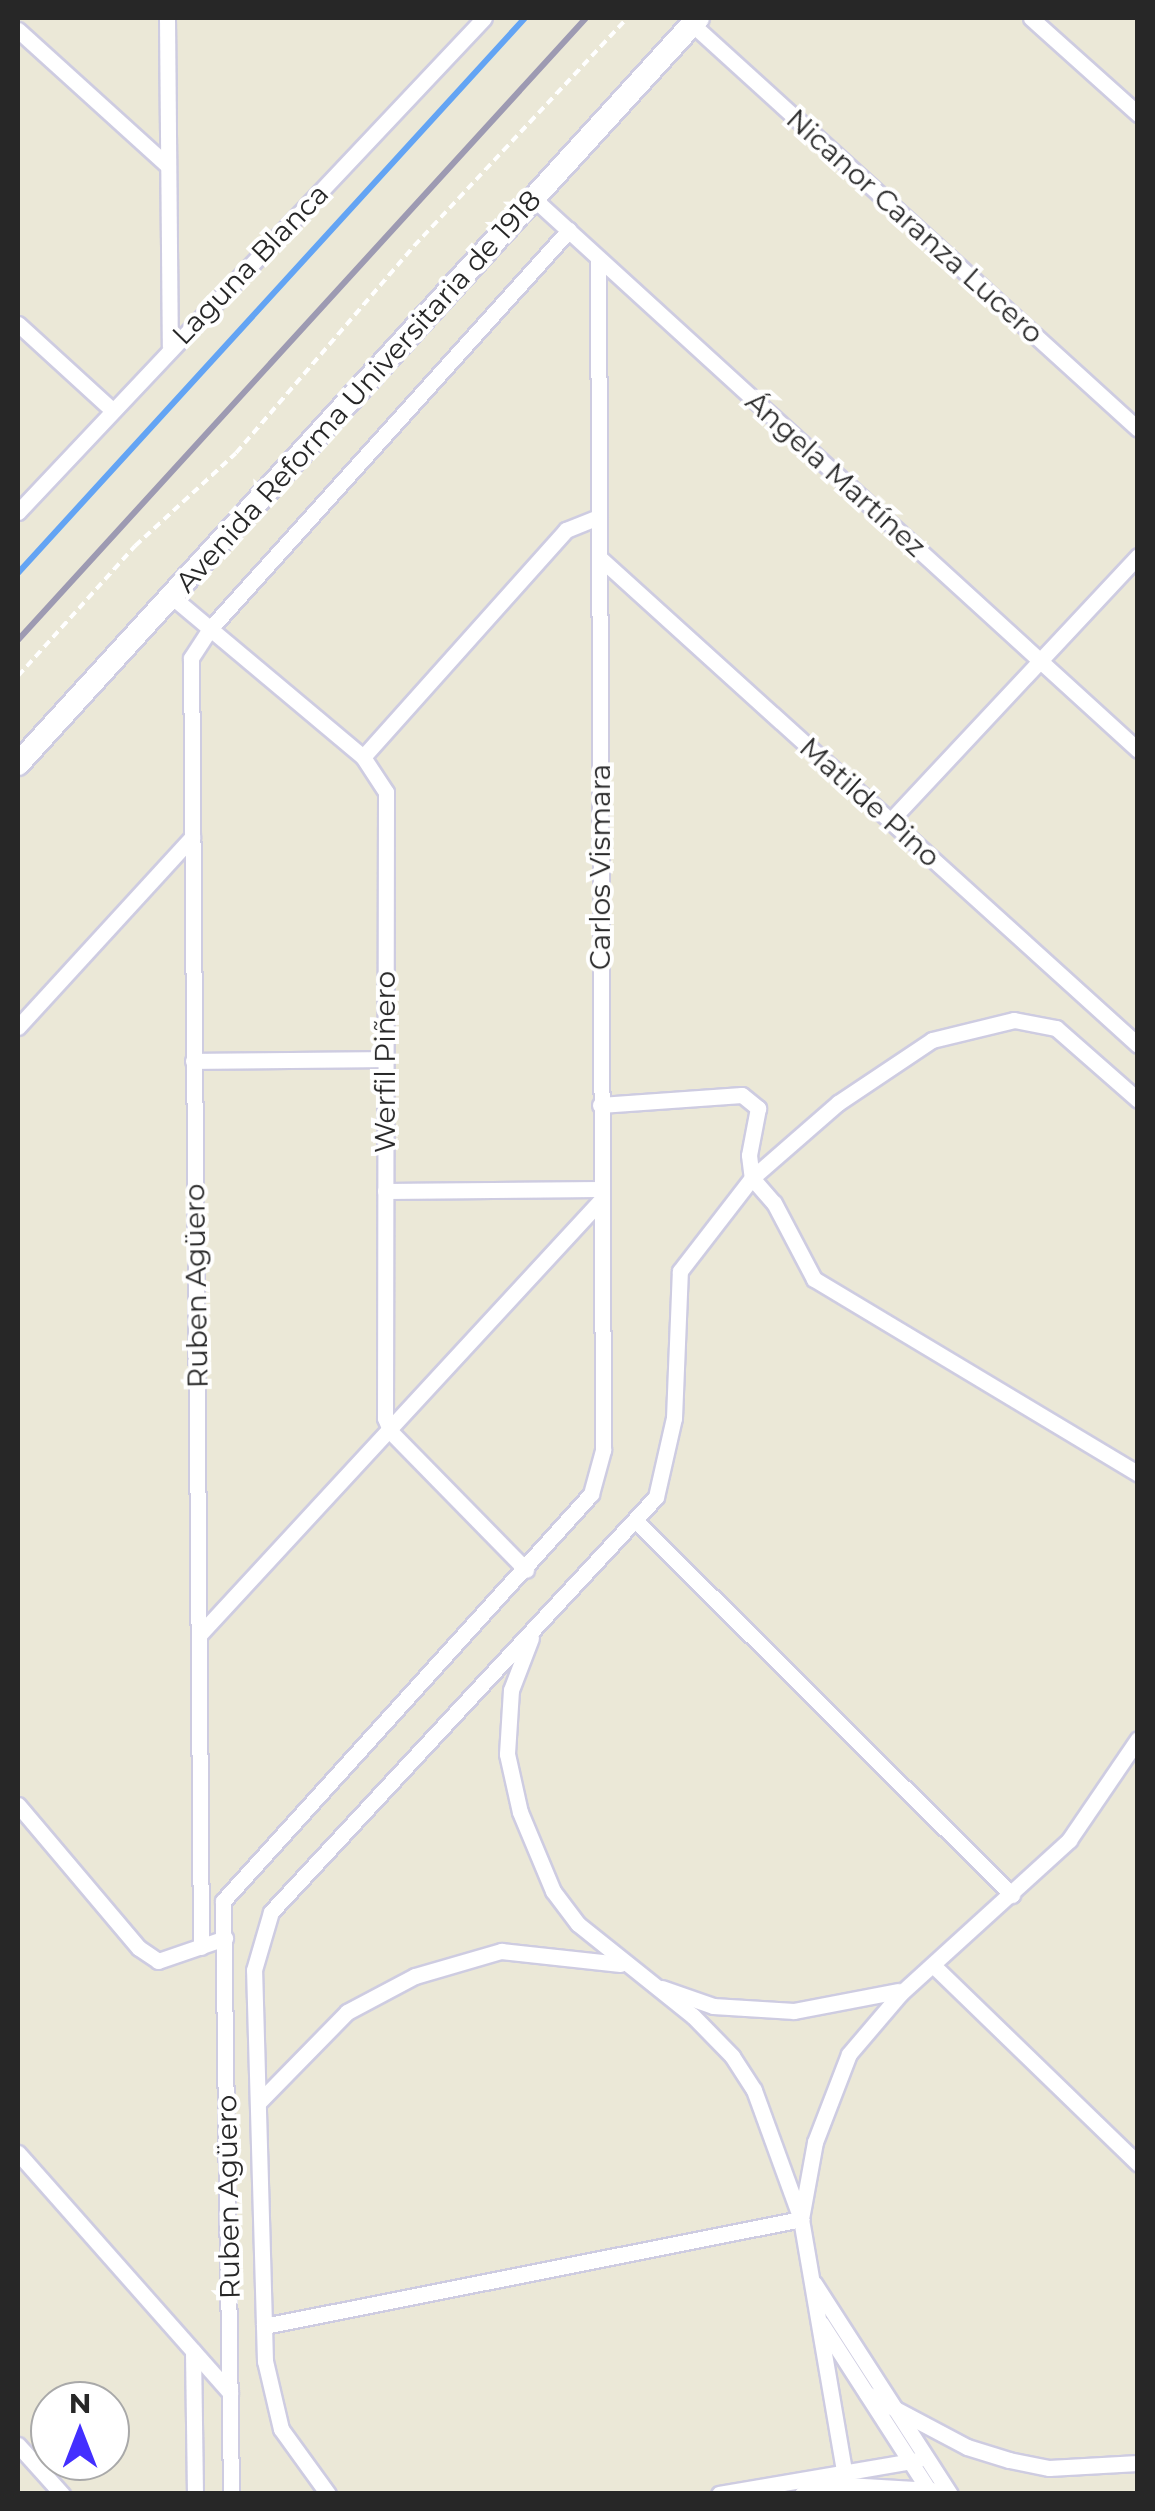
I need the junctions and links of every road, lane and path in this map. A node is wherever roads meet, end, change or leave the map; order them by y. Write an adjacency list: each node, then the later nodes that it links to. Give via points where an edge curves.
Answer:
1 (167, 18): 8 (street)
2 (484, 18): 13 (street, Laguna Blanca)
3 (627, 18): 23 (path, via 414,246 236,454 135,546)
4 (1031, 18): 7 (street)
5 (695, 21): 9 (main road, Avenida Reforma Universitaria de 1918); 15 (street, Nicanor Caranza Lucero)
6 (18, 30): 8 (street)
7 (1138, 114)
8 (168, 165): 13 (street)
9 (534, 198): 10 (street, Ángela Martínez); 20 (main road, Avenida Reforma Universitaria de 1918)
10 (568, 230): 11 (street, Ángela Martínez); 21 (street, Avenida Reforma Universitaria de 1918)
11 (598, 258): 17 (street, Carlos Vismara); 22 (street, Ángela Martínez)
12 (18, 324): 14 (street)
13 (170, 346): 14 (street, Laguna Blanca)
14 (111, 409): 16 (street, Laguna Blanca)
15 (1138, 429)
16 (18, 512)
17 (598, 517): 19 (street, Carlos Vismara); 25 (street, via 566,530)
18 (1138, 556): 22 (street)
19 (601, 559): 27 (street, Matilde Pino); 34 (street, Carlos Vismara)
20 (170, 595): 21 (street, Werfil Piñero); 26 (main road, Avenida Reforma Universitaria de 1918)
21 (209, 630): 25 (street, Werfil Piñero); 28 (street, Ruben Agüero, via 191,658)
22 (1042, 662): 24 (street, Ángela Martínez); 27 (street)
23 (18, 676)
24 (1138, 750)
25 (364, 757): 31 (street, Werfil Piñero, via 386,792)
26 (18, 764)
27 (891, 820): 30 (street, Matilde Pino)
28 (192, 838): 29 (street); 32 (street, Ruben Agüero)
29 (18, 1028)
30 (1138, 1045)
31 (386, 1058): 32 (street); 36 (street, Werfil Piñero)
32 (193, 1062): 43 (street, Ruben Agüero)
33 (1138, 1100): 35 (street, via 1056,1028 1014,1020 932,1040 838,1102)
34 (600, 1105): 35 (street, via 742,1095 758,1108 748,1156); 37 (street, Carlos Vismara)
35 (752, 1178): 39 (street, via 774,1204 814,1279); 40 (street, via 680,1271 668,1460 656,1498)
36 (385, 1191): 37 (street); 38 (street, Werfil Piñero, via 385,1418)
37 (600, 1195): 38 (street); 41 (street, Carlos Vismara, via 598,1476 591,1494)
38 (391, 1432): 41 (street); 43 (street)
39 (1138, 1474)
40 (635, 1520): 42 (street); 46 (street)
41 (526, 1570): 47 (street, Ruben Agüero, via 223,1901)
42 (534, 1629): 49 (street, via 511,1690 507,1754 520,1812 552,1891); 53 (street, via 272,1912 254,1970)
43 (202, 1633): 48 (street, Ruben Agüero)
44 (1138, 1739): 46 (street, via 1069,1840)
45 (18, 1805): 48 (street, via 139,1948 158,1961)
46 (1012, 1894): 50 (street)
47 (225, 1938): 48 (street); 61 (street, Ruben Agüero)
48 (201, 1947)
49 (620, 1964): 51 (street); 53 (street, via 500,1951 414,1976 348,2012)
50 (934, 1966): 52 (street); 55 (street)
51 (644, 1982): 52 (street, via 714,2006 794,2011 847,2006); 56 (street, via 732,2056 768,2125)
52 (907, 1988): 56 (street, via 849,2054 814,2142)
53 (258, 2103): 59 (street)
54 (18, 2152): 60 (street)
55 (1137, 2162)
56 (801, 2219): 57 (street); 59 (street)
57 (810, 2276): 58 (street); 63 (street)
58 (816, 2315): 62 (street); 67 (street)
59 (264, 2326): 72 (street, via 281,2429)
60 (193, 2351): 61 (street); 70 (street)
61 (230, 2393): 71 (street, Ruben Agüero)
62 (866, 2394): 63 (street); 65 (street)
63 (894, 2408): 65 (street); 66 (street, via 967,2447 1009,2460 1049,2468)
64 (18, 2445): 69 (street)
65 (918, 2460): 67 (street); 68 (street)
66 (1138, 2463)
67 (846, 2482): 68 (street); 73 (street); 74 (street)
68 (939, 2491)
69 (62, 2494)
70 (195, 2494)
71 (231, 2494)
72 (328, 2494)
73 (719, 2494)
74 (802, 2494)

